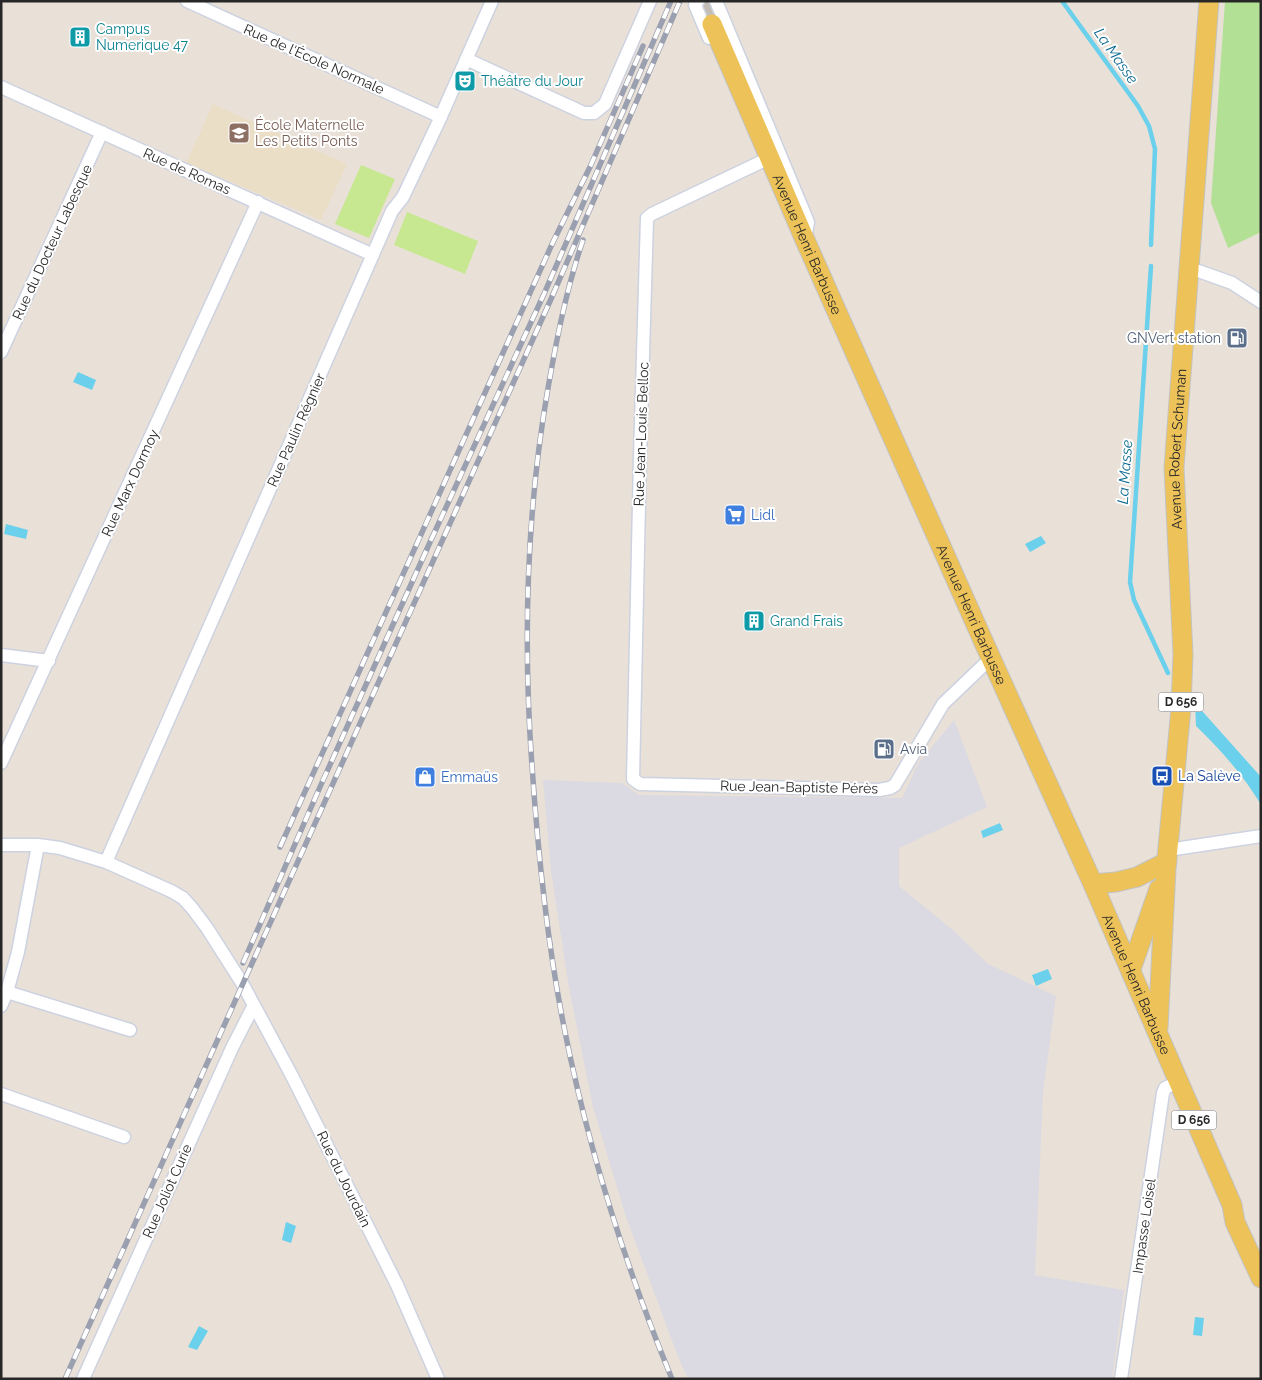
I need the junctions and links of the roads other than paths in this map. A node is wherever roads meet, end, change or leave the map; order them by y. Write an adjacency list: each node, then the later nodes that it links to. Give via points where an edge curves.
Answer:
1 (187, 1): 10 (street, Rue de l'École Normale)
2 (492, 1): 8 (street, Rue Paulin Régnier)
3 (650, 1): 8 (street, via 605,104 594,114 584,113)
4 (698, 1): 12 (street, via 695,5)
5 (716, 1): 14 (street, via 808,222)
6 (1209, 1): 16 (main road, Avenue Robert Schuman / D 656)
7 (712, 24): 14 (main road, Avenue Henri Barbusse)
8 (466, 59): 10 (street, Rue Paulin Régnier)
9 (1, 87): 11 (street, Rue de Romas)
10 (441, 117): 15 (street, Rue Paulin Régnier)
11 (102, 132): 13 (street, Rue de Romas); 18 (street, Rue du Docteur Labesque)
12 (763, 162): 14 (street, via 793,228); 23 (street, Rue Jean-Louis Belloc, via 647,218)
13 (258, 202): 15 (street, Rue de Romas); 21 (street, Rue Marx Dormoy)
14 (805, 240): 20 (main road, Avenue Henri Barbusse)
15 (373, 254): 28 (street, Rue Paulin Régnier)
16 (1190, 268): 17 (street, via 1232,283); 27 (main road, Avenue Robert Schuman / D 656, via 1174,468 1183,654)
17 (1261, 302)
18 (1, 352)
19 (1, 655): 21 (street)
20 (990, 658): 23 (street, Rue Jean-Baptiste Pérès, via 943,704 895,785 890,788 640,784); 29 (main road, Avenue Henri Barbusse)
21 (49, 661): 22 (street, Rue Marx Dormoy)
22 (1, 763)
23 (632, 779)
24 (1259, 836): 27 (street)
25 (1, 845): 26 (street, Rue du Jourdain)
26 (38, 845): 28 (street, Rue du Jourdain); 32 (street, via 18,952)
27 (1167, 860): 29 (main road, via 1137,877); 30 (main road, Avenue Robert Schuman / D 656); 31 (main road, Avenue Robert Schuman / D 656)
28 (106, 862): 33 (street, Rue du Jourdain, via 183,898 207,928)
29 (1094, 884): 31 (main road, Avenue Henri Barbusse / D 656)
30 (1162, 956): 31 (main road); 36 (main road, Avenue Robert Schuman / D 656)
31 (1133, 974): 36 (main road, Avenue Henri Barbusse / D 656)
32 (7, 992): 34 (street); 35 (street)
33 (254, 1005): 43 (street, Rue Joliot Curie); 44 (street, Rue du Jourdain, via 340,1169 397,1285)
34 (1, 1006)
35 (130, 1030)
36 (1157, 1034): 37 (main road, Avenue Henri Barbusse / D 656)
37 (1178, 1082): 40 (main road, Avenue Henri Barbusse / D 656); 45 (street, Impasse Loisel, via 1165,1088 1163,1093)
38 (1, 1094): 39 (street)
39 (124, 1137)
40 (1232, 1205): 41 (main road, Avenue Henri Barbusse / D 656, via 1245,1217); 42 (main road, Avenue Henri Barbusse / D 656, via 1235,1222)
41 (1261, 1247)
42 (1261, 1278)
43 (83, 1379)
44 (438, 1379)
45 (1121, 1379)

